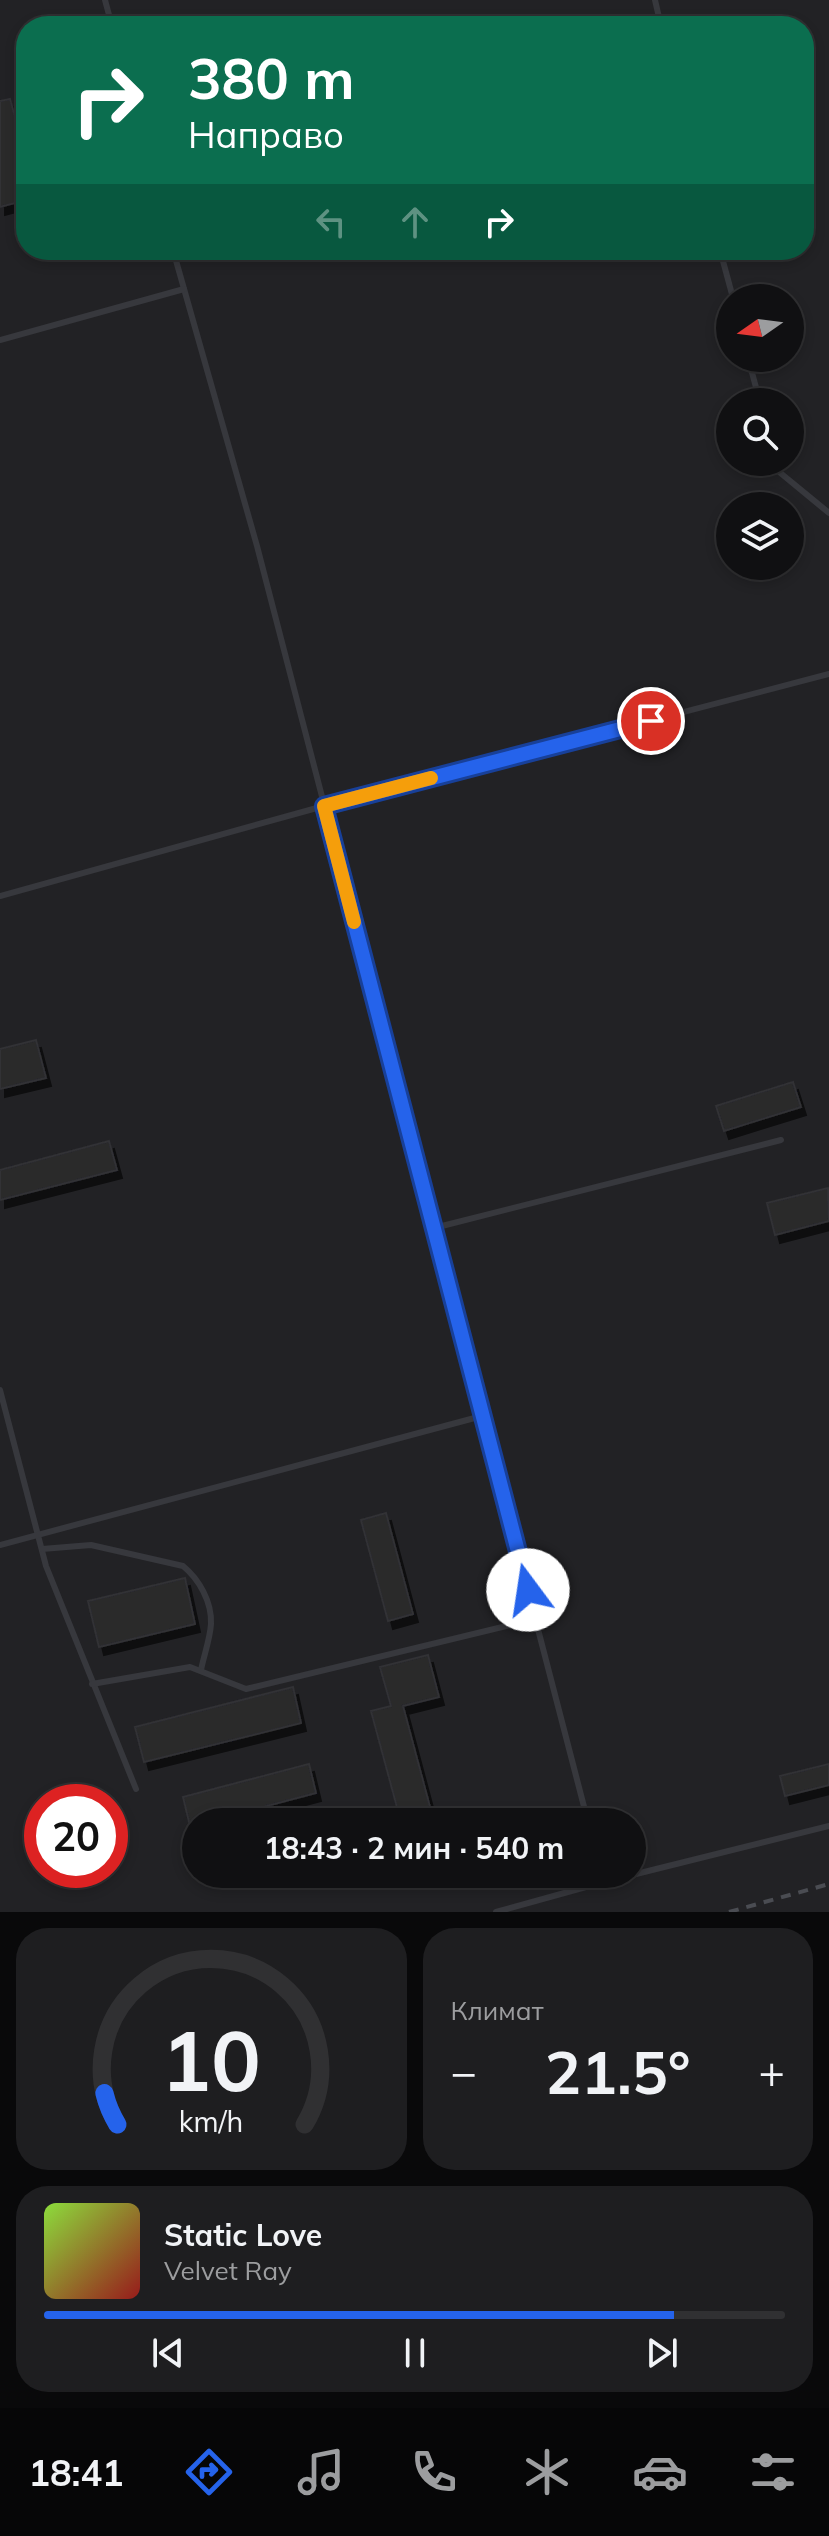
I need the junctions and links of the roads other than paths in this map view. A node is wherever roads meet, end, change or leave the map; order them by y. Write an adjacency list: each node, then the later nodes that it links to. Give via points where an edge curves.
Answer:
1 (176, 260): 4 (lane)
2 (723, 260): 3 (lane)
3 (729, 284)
4 (184, 289): 5 (lane); 9 (lane)
5 (0, 340)
6 (784, 476): 7 (lane)
7 (829, 513)
8 (829, 674): 9 (lane)
9 (324, 806): 10 (lane); 12 (lane)
10 (0, 896)
11 (781, 1140): 12 (lane)
12 (434, 1228): 14 (lane)
13 (0, 1390): 15 (lane)
14 (482, 1416): 15 (lane); 18 (lane)
15 (39, 1534): 16 (lane); 17 (lane)
16 (0, 1545)
17 (42, 1549): 19 (lane, via 91,1545 183,1566 203,1589 211,1622); 20 (lane)
18 (535, 1619): 19 (lane, via 246,1689); 22 (lane)
19 (201, 1670): 20 (lane, via 190,1667)
20 (92, 1684): 21 (lane)
21 (136, 1789)
22 (584, 1808)
23 (829, 1826): 24 (lane)
24 (646, 1868)
25 (572, 1888): 26 (lane)
26 (496, 1912)

